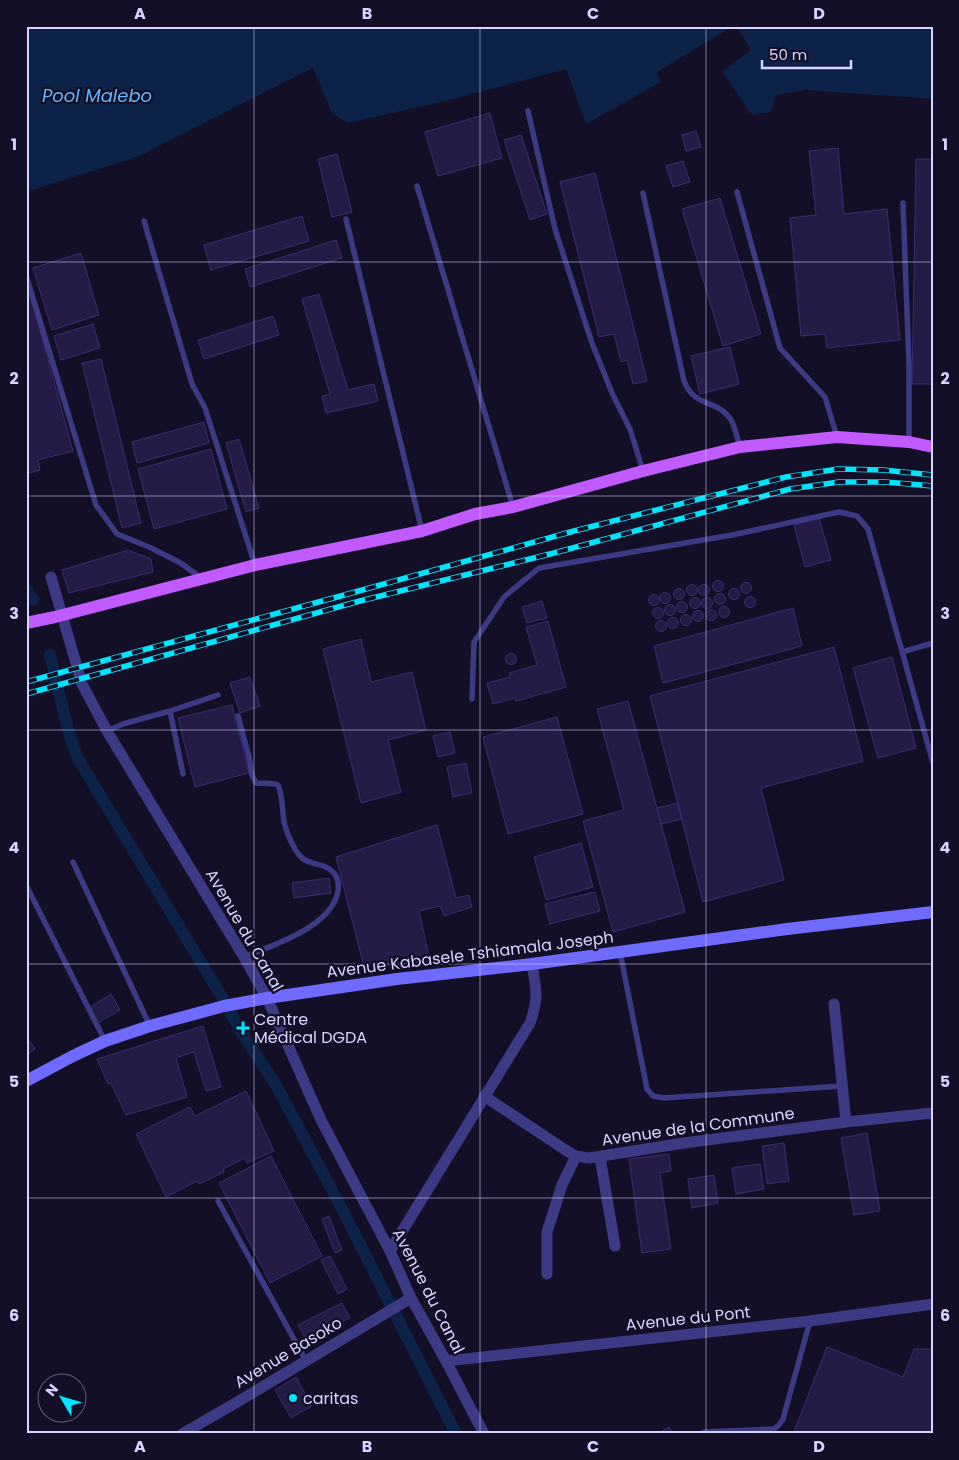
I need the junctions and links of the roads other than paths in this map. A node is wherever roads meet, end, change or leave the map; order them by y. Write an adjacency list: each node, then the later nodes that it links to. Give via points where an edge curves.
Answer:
1 (528, 111): 13 (lane, via 555,229 592,342 630,429)
2 (417, 186): 14 (lane)
3 (737, 192): 9 (lane, via 780,348 825,396)
4 (643, 194): 12 (lane, via 684,381 696,398 731,418)
5 (903, 203): 10 (lane)
6 (346, 219): 15 (lane)
7 (144, 221): 16 (lane, via 192,384 205,408)
8 (26, 275): 18 (lane, via 96,505 117,534 179,562)
9 (836, 437): 10 (main road); 12 (main road)
10 (909, 442): 11 (main road)
11 (933, 447)
12 (740, 448): 13 (main road)
13 (643, 471): 14 (main road)
14 (513, 507): 15 (main road, via 475,514)
15 (422, 531): 16 (main road)
16 (254, 565): 18 (main road)
17 (51, 576): 19 (street, Avenue du Canal)
18 (202, 579): 19 (main road)
19 (58, 616): 20 (main road); 27 (street, Avenue du Canal, via 82,684)
20 (26, 623)
21 (933, 643): 22 (lane)
22 (902, 652): 24 (lane, via 868,529 857,516 839,512 732,535 539,568 504,598 474,642); 28 (lane)
23 (218, 695): 25 (lane)
24 (472, 699)
25 (170, 711): 27 (lane, via 123,724); 29 (lane)
26 (238, 716): 34 (lane, via 252,775 256,783 278,785 284,823 294,848 305,860 330,869 338,885 330,909 309,928)
27 (107, 732): 34 (street, Avenue du Canal)
28 (933, 763)
29 (183, 774)
30 (73, 862): 38 (lane)
31 (26, 885): 39 (lane)
32 (933, 912): 33 (main road, Avenue Kabasele Tshiamala Joseph)
33 (620, 952): 35 (main road, Avenue Kabasele Tshiamala Joseph); 41 (lane, via 647,1089 653,1096 664,1098)
34 (244, 957): 36 (street, Avenue du Canal)
35 (532, 964): 36 (main road, Avenue Kabasele Tshiamala Joseph); 42 (street, via 536,1006 530,1023)
36 (267, 998): 38 (main road, Avenue Kabasele Tshiamala Joseph); 49 (street, Avenue du Canal, via 321,1120)
37 (834, 1004): 41 (street)
38 (150, 1026): 39 (main road, Avenue Kabasele Tshiamala Joseph)
39 (105, 1041): 40 (main road, Avenue Kabasele Tshiamala Joseph)
40 (26, 1082)
41 (842, 1086): 44 (street)
42 (484, 1096): 45 (street); 49 (street)
43 (933, 1113): 44 (street, Avenue de la Commune)
44 (846, 1122): 46 (street, Avenue de la Commune)
45 (576, 1156): 46 (street, Avenue de la Commune); 50 (street, via 562,1185 547,1232)
46 (600, 1157): 48 (street)
47 (218, 1200): 54 (lane)
48 (615, 1246)
49 (390, 1251): 51 (street, Avenue du Canal)
50 (547, 1274)
51 (407, 1300): 54 (street, Avenue Basoko); 55 (street, Avenue du Canal)
52 (933, 1304): 53 (street, Avenue du Pont)
53 (810, 1321): 55 (street, Avenue du Pont); 58 (lane, via 779,1425 774,1429)
54 (306, 1361): 56 (street, Avenue Basoko)
55 (446, 1361): 57 (street, Avenue du Canal)
56 (182, 1434)
57 (484, 1434)
58 (701, 1434)

